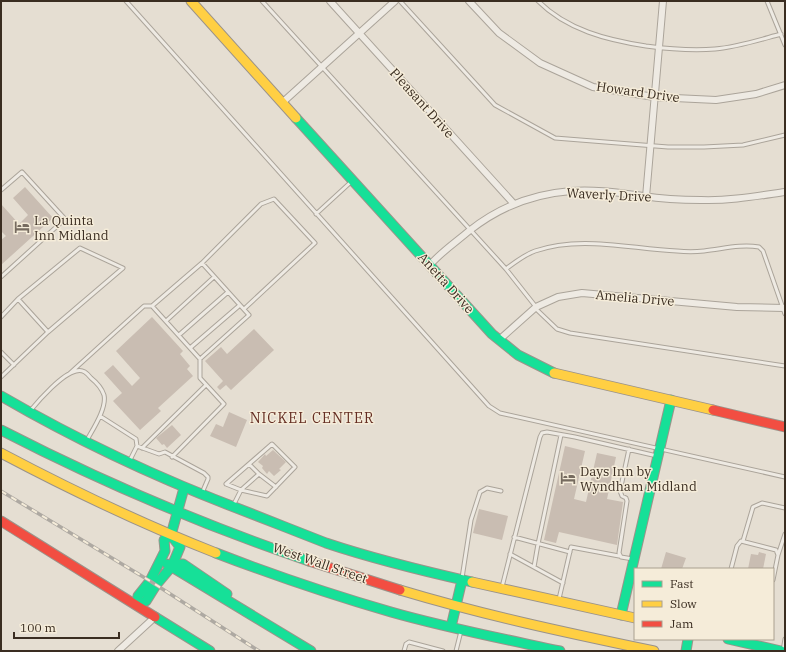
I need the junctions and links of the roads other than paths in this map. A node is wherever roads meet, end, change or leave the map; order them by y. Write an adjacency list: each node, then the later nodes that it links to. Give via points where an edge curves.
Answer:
1 (126, 1): 26 (lane)
2 (191, 1): 18 (street, Anetta Drive)
3 (262, 1): 15 (lane)
4 (330, 1): 11 (street, Pleasant Drive)
5 (395, 1): 11 (street)
6 (400, 1): 20 (lane, via 494,104 555,138)
7 (469, 1): 17 (street, Howard Drive, via 499,33 540,63 593,87)
8 (538, 1): 14 (lane, via 558,17 593,34)
9 (663, 1): 14 (street)
10 (767, 1): 12 (lane)
11 (359, 34): 15 (street); 25 (street, Pleasant Drive)
12 (781, 34): 13 (lane); 14 (lane, via 733,47 678,50)
13 (785, 45)
14 (658, 48): 17 (street)
15 (322, 67): 18 (street); 27 (lane)
16 (785, 85): 17 (street, Howard Drive, via 756,94 716,100)
17 (654, 97): 20 (street)
18 (283, 102): 21 (street, Anetta Drive)
19 (785, 134): 20 (lane, via 743,145)
20 (650, 145): 24 (street)
21 (354, 180): 26 (lane); 29 (street, Anetta Drive)
22 (1, 190): 31 (lane, via 22,172 65,219)
23 (785, 192): 24 (street, Waverly Drive, via 740,199 701,200)
24 (646, 196): 25 (street, Waverly Drive, via 572,190 537,196)
25 (514, 204): 27 (street, Waverly Drive, via 501,209)
26 (316, 214): 65 (lane, via 489,406 500,412)
27 (471, 230): 29 (street, Waverly Drive); 30 (lane)
28 (202, 263): 32 (lane); 36 (lane); 38 (lane, via 261,204 274,199 310,237 315,243)
29 (430, 265): 44 (street, Anetta Drive)
30 (506, 269): 37 (lane); 39 (lane, via 534,251 570,244 596,243 677,251 704,251 738,246 759,247 763,251)
31 (1, 277)
32 (214, 277): 33 (lane); 41 (lane)
33 (228, 292): 35 (lane); 43 (lane)
34 (18, 299): 40 (lane); 42 (lane); 42 (lane, via 80,248 123,268)
35 (240, 305): 38 (lane); 45 (lane)
36 (152, 306): 41 (lane); 50 (lane, via 144,306)
37 (536, 307): 39 (street, Amelia Drive, via 558,297 582,293); 44 (street, Amelia Drive); 49 (lane, via 557,329 570,333)
38 (244, 309): 47 (lane, via 249,315)
39 (784, 310)
40 (1, 316)
41 (166, 321): 43 (lane)
42 (48, 332): 48 (lane)
43 (179, 335): 45 (lane)
44 (499, 340): 54 (street, Anetta Drive, via 528,361 557,374)
45 (190, 348): 47 (lane)
46 (1, 352): 48 (lane)
47 (200, 359): 52 (lane, via 200,378)
48 (14, 365): 51 (lane)
49 (785, 366)
50 (68, 374): 55 (lane); 56 (lane, via 79,370 85,372 101,389 104,402)
51 (1, 376)
52 (206, 385): 62 (lane); 66 (lane, via 224,404)
53 (1, 396): 55 (street, West Wall Street)
54 (671, 400): 57 (street, Anetta Drive); 65 (street)
55 (29, 412): 60 (street, West Wall Street)
56 (100, 416): 60 (lane); 61 (lane, via 136,439)
57 (785, 427)
58 (1, 430): 78 (street, West Wall Street, via 87,473)
59 (561, 435): 63 (lane); 82 (lane, via 547,432 542,433 540,437); 84 (lane)
60 (86, 442): 67 (street, West Wall Street)
61 (137, 446): 62 (lane); 67 (lane)
62 (142, 448): 66 (lane, via 159,454 165,452)
63 (629, 449): 65 (lane); 88 (lane, via 620,491 627,501)
64 (1, 452): 81 (street, West Wall Street, via 46,477)
65 (659, 452): 70 (lane); 89 (street)
66 (172, 457): 75 (lane, via 208,477)
67 (128, 463): 72 (street, West Wall Street)
68 (249, 464): 69 (lane); 71 (lane, via 272,444 294,467); 73 (lane, via 226,484)
69 (259, 474): 71 (lane); 73 (lane)
70 (785, 477)
71 (276, 487): 73 (lane, via 267,496)
72 (184, 488): 75 (street, West Wall Street); 78 (street)
73 (241, 490): 76 (lane)
74 (501, 491): 95 (lane, via 487,488 480,492 472,520)
75 (201, 495): 76 (street, West Wall Street)
76 (233, 507): 95 (street, West Wall Street, via 327,543 420,571)
77 (785, 508): 83 (lane, via 762,503 754,507)
78 (177, 512): 81 (street); 100 (street, West Wall Street, via 292,555)
79 (1, 521): 99 (street)
80 (785, 534): 87 (lane)
81 (171, 535): 90 (street, via 164,540 165,551); 91 (street, via 180,547); 104 (street, West Wall Street, via 278,576 392,612)
82 (514, 538): 84 (lane); 86 (lane)
83 (742, 541): 87 (lane, via 776,550); 93 (lane, via 737,546)
84 (538, 544): 85 (lane); 92 (lane)
85 (570, 552): 88 (lane, via 573,547); 96 (lane)
86 (510, 554): 92 (lane); 97 (lane)
87 (778, 555): 94 (lane)
88 (619, 556): 89 (lane)
89 (634, 559): 101 (street)
90 (161, 560): 91 (street); 99 (street, via 150,581 138,596)
91 (172, 566): 99 (street, via 146,601); 113 (street)
92 (534, 567): 96 (lane)
93 (731, 568)
94 (774, 575)
95 (462, 580): 97 (street, West Wall Street); 100 (street)
96 (563, 583): 98 (lane)
97 (501, 588): 98 (street, West Wall Street)
98 (558, 601): 101 (street, West Wall Street)
99 (137, 605): 102 (street)
100 (456, 606): 104 (street); 118 (street, West Wall Street)
101 (621, 615): 103 (street, West Wall Street)
102 (155, 617): 111 (street); 112 (street)
103 (634, 618)
104 (451, 627): 105 (street, West Wall Street)
105 (462, 630): 110 (street, West Wall Street); 116 (lane)
106 (785, 639): 120 (lane)
107 (688, 640): 119 (street)
108 (736, 640): 109 (street)
109 (760, 643): 120 (street)
110 (541, 649): 117 (street, West Wall Street)
111 (118, 651)
112 (210, 651)
113 (311, 651)
114 (404, 651): 115 (lane, via 409,642)
115 (443, 651)
116 (456, 651)
117 (560, 651)
118 (654, 651)
119 (686, 651)
120 (782, 651)

